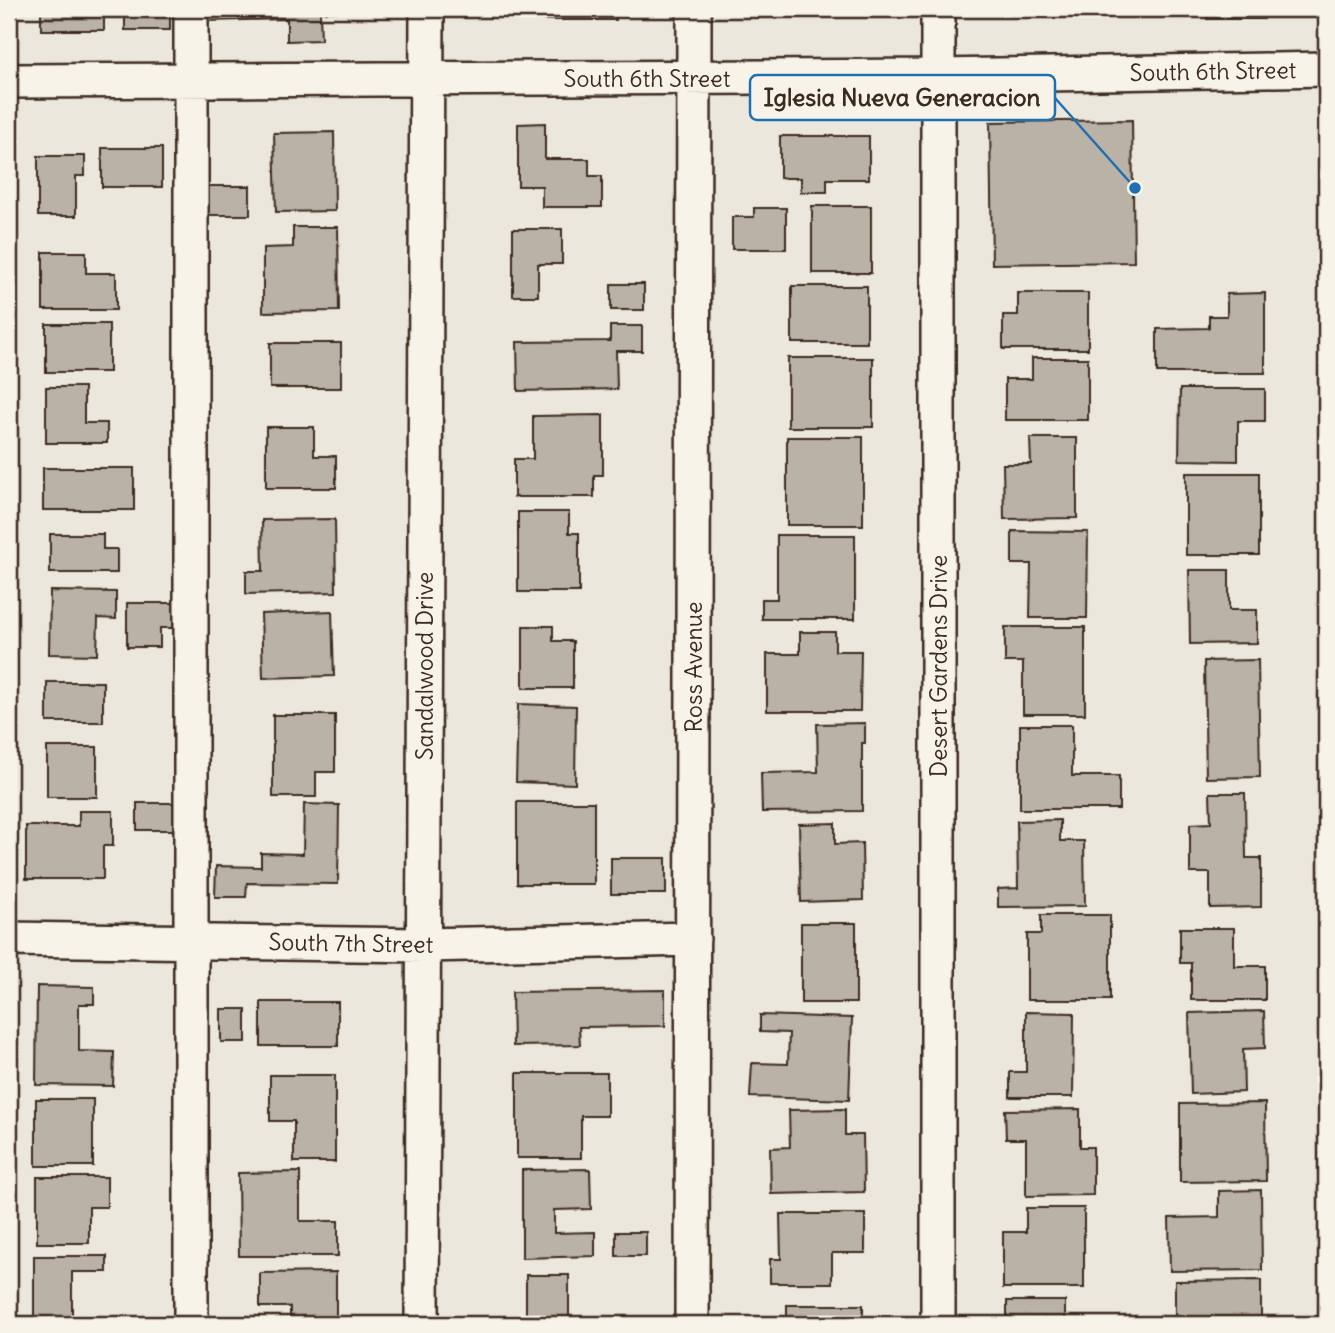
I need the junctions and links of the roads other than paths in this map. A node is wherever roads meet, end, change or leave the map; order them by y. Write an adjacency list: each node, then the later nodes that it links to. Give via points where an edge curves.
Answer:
1 (191, 9): 10 (street)
2 (427, 9): 7 (street, Sandalwood Drive)
3 (694, 9): 8 (street, Ross Avenue)
4 (938, 9): 6 (street, Desert Gardens Drive)
5 (1326, 69): 6 (street, South 6th Street)
6 (938, 76): 8 (street, South 6th Street); 18 (street, Desert Gardens Drive)
7 (427, 78): 8 (street, South 6th Street); 10 (street, South 6th Street); 14 (street, Sandalwood Drive)
8 (694, 78): 12 (street, Ross Avenue)
9 (9, 81): 10 (street, South 6th Street)
10 (191, 82): 13 (street)
11 (9, 939): 13 (street, South 7th Street)
12 (693, 939): 14 (street, South 7th Street); 17 (street, Ross Avenue)
13 (191, 942): 14 (street, South 7th Street); 15 (street)
14 (423, 945): 16 (street, Sandalwood Drive)
15 (191, 1324)
16 (422, 1324)
17 (692, 1324)
18 (938, 1324)

